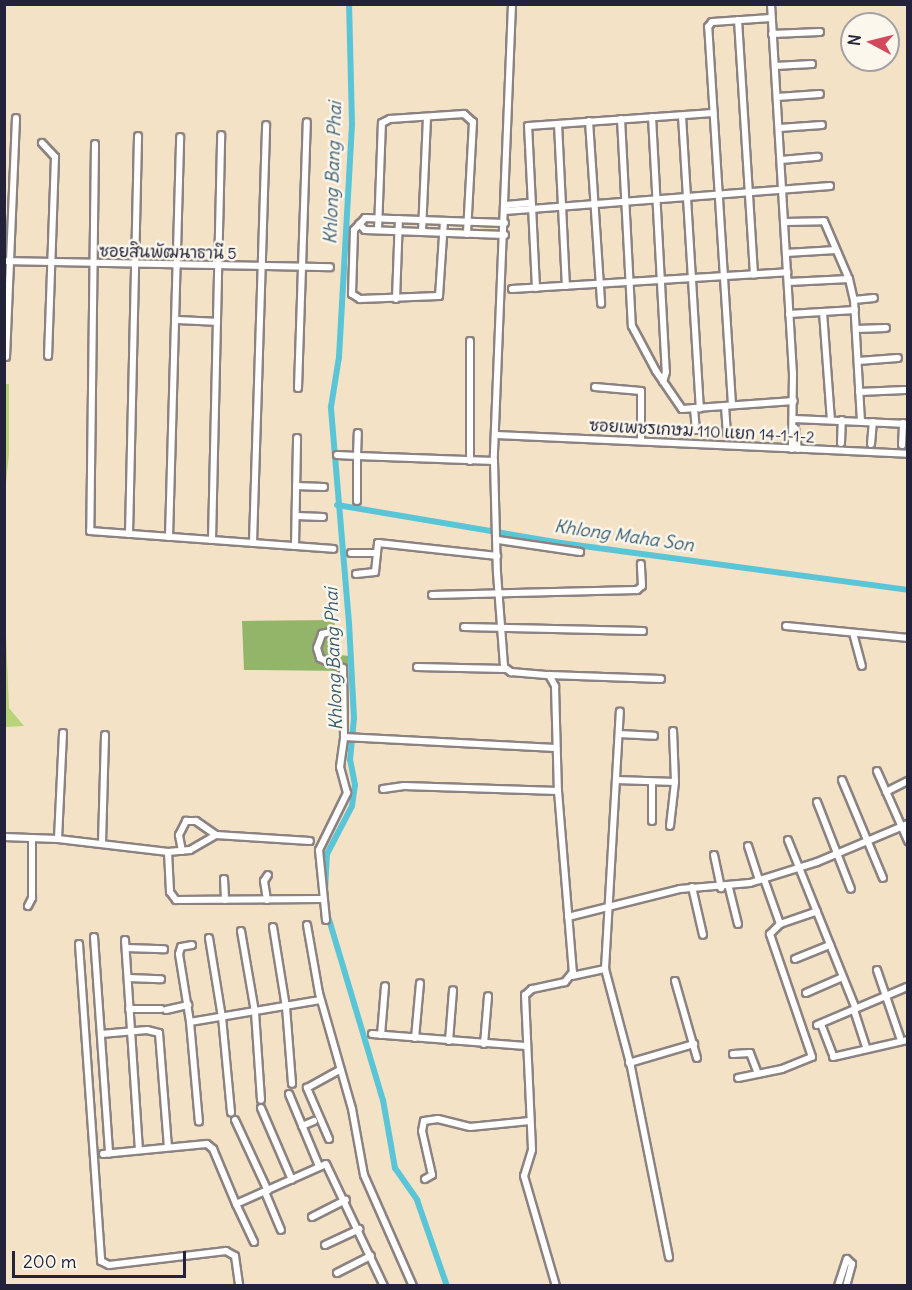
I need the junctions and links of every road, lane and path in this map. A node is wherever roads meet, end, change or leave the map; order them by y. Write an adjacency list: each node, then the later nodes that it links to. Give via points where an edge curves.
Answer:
1 (512, 4): 40 (street)
2 (771, 4): 3 (street)
3 (771, 18): 4 (street); 6 (street)
4 (738, 20): 11 (street, via 711,22 708,27); 32 (street)
5 (820, 32): 6 (street)
6 (772, 34): 8 (street)
7 (812, 64): 8 (street)
8 (775, 66): 10 (street)
9 (820, 94): 10 (street)
10 (777, 97): 22 (street)
11 (714, 113): 12 (street); 33 (street)
12 (682, 116): 14 (street); 34 (street)
13 (427, 117): 41 (street, via 382,123); 43 (street); 45 (street, via 464,114 472,118)
14 (652, 117): 16 (street); 35 (street)
15 (16, 118): 57 (street)
16 (621, 119): 17 (street); 36 (street)
17 (589, 121): 19 (street); 37 (street)
18 (307, 122): 64 (street)
19 (558, 124): 38 (street); 39 (street, via 526,128)
20 (266, 125): 63 (street)
21 (822, 125): 22 (street)
22 (779, 128): 29 (street)
23 (221, 135): 62 (street)
24 (138, 136): 60 (street)
25 (180, 137): 61 (street)
26 (42, 143): 58 (street, via 55,157)
27 (95, 144): 59 (street)
28 (818, 157): 29 (street)
29 (781, 160): 31 (street)
30 (830, 186): 31 (street)
31 (783, 190): 32 (street); 46 (street)
32 (750, 192): 33 (street); 67 (street)
33 (718, 195): 34 (street); 68 (street)
34 (687, 196): 35 (street); 69 (street)
35 (655, 199): 36 (street); 71 (street)
36 (624, 200): 37 (street); 72 (street)
37 (593, 203): 38 (street); 74 (street)
38 (562, 205): 39 (street); 75 (street)
39 (529, 206): 40 (street); 76 (street)
40 (506, 208): 48 (street)
41 (378, 219): 42 (street); 47 (street, via 365,218); 49 (street)
42 (399, 219): 43 (street); 50 (street)
43 (422, 220): 44 (street); 51 (street)
44 (444, 221): 45 (street); 52 (street)
45 (467, 222): 48 (street); 53 (street)
46 (784, 222): 55 (street, via 824,221); 56 (street)
47 (359, 224): 49 (street, via 365,230); 79 (street, via 354,230 352,294 360,299)
48 (505, 224): 54 (street)
49 (378, 230): 50 (street)
50 (399, 231): 51 (street); 79 (street)
51 (422, 232): 52 (street)
52 (444, 233): 53 (street); 79 (street, via 439,297)
53 (467, 234): 54 (street)
54 (505, 235): 111 (street)
55 (836, 250): 56 (street); 70 (street)
56 (786, 254): 66 (street)
57 (6, 261): 58 (street, ซอยสินพัฒนาธานี 5); 91 (street)
58 (50, 262): 59 (street, ซอยสินพัฒนาธานี 5); 90 (street)
59 (92, 263): 60 (street, ซอยสินพัฒนาธานี 5); 128 (street, via 88,527 94,532)
60 (135, 264): 61 (street, ซอยสินพัฒนาธานี 5); 128 (street)
61 (177, 266): 62 (street, ซอยสินพัฒนาธานี 5); 85 (street)
62 (218, 267): 63 (street, ซอยสินพัฒนาธานี 5); 86 (street)
63 (261, 267): 64 (street, ซอยสินพัฒนาธานี 5); 132 (street)
64 (302, 267): 65 (street, ซอยสินพัฒนาธานี 5); 96 (street)
65 (330, 267)
66 (787, 272): 67 (street); 73 (street)
67 (754, 274): 68 (street)
68 (722, 277): 69 (street); 100 (street)
69 (691, 278): 71 (street); 101 (street)
70 (849, 279): 73 (street); 80 (street)
71 (660, 280): 72 (street); 94 (street, via 666,372)
72 (630, 281): 74 (street); 94 (street, via 633,330)
73 (788, 282): 84 (street)
74 (599, 284): 75 (street); 81 (street)
75 (566, 286): 76 (street)
76 (536, 288): 77 (street)
77 (512, 290)
78 (874, 298): 80 (street)
79 (396, 299)
80 (854, 300): 82 (street)
81 (601, 304)
82 (855, 310): 83 (street); 88 (street)
83 (823, 312): 84 (street); 103 (street)
84 (789, 314): 99 (street)
85 (176, 320): 86 (street); 129 (street)
86 (217, 322): 131 (street)
87 (886, 328): 88 (street)
88 (856, 329): 93 (street)
89 (470, 341): 121 (street)
90 (48, 356)
91 (6, 357)
92 (898, 358): 93 (street)
93 (858, 361): 98 (street)
94 (663, 382): 101 (street, via 680,408)
95 (594, 387): 113 (street, via 641,391)
96 (298, 388)
97 (905, 390): 98 (street)
98 (859, 392): 105 (street)
99 (794, 401): 100 (street); 102 (street)
100 (728, 405): 101 (street); 110 (street)
101 (697, 408): 108 (street)
102 (795, 419): 103 (street); 117 (street)
103 (831, 420): 104 (street)
104 (842, 420): 105 (street); 114 (street)
105 (861, 421): 106 (street)
106 (873, 422): 107 (street); 115 (street)
107 (905, 424): 116 (street)
108 (696, 430)
109 (358, 433): 120 (street)
110 (727, 433)
111 (496, 435): 113 (street, ซอยเพชรเกษม 110 แยก 14-1-1-2); 122 (street)
112 (297, 438): 123 (street)
113 (641, 441): 117 (street, ซอยเพชรเกษม 110 แยก 14-1-1-2)
114 (841, 443)
115 (872, 444)
116 (902, 445)
117 (795, 449): 118 (street, ซอยเพชรเกษม 110 แยก 14-1-1-2)
118 (908, 454)
119 (337, 455): 120 (street)
120 (357, 456): 121 (street); 125 (street)
121 (470, 460): 122 (street)
122 (494, 461): 130 (street)
123 (296, 486): 124 (street); 126 (street)
124 (324, 487)
125 (357, 501)
126 (296, 516): 127 (street); 133 (street)
127 (323, 517)
128 (129, 534): 129 (street)
129 (169, 537): 131 (street)
130 (498, 538): 135 (street); 138 (street)
131 (212, 540): 132 (street)
132 (253, 543): 133 (street)
133 (295, 546): 134 (street)
134 (333, 549)
135 (580, 552)
136 (351, 553): 137 (street)
137 (377, 553): 138 (street, via 378,543); 140 (street, via 375,572)
138 (497, 556): 141 (street)
139 (641, 564): 141 (street, via 642,586 637,590)
140 (356, 574)
141 (498, 593): 142 (street); 145 (street)
142 (432, 595)
143 (786, 626): 148 (street)
144 (464, 627): 145 (street)
145 (500, 627): 146 (street); 152 (street)
146 (643, 631)
147 (331, 632): 161 (street, via 322,634 317,648 320,658 342,668)
148 (853, 633): 149 (street); 150 (street)
149 (908, 638)
150 (862, 666)
151 (417, 667): 152 (street)
152 (505, 669): 153 (street)
153 (549, 675): 154 (street); 162 (street, via 555,686)
154 (661, 679)
155 (620, 711): 158 (street)
156 (673, 731): 168 (street)
157 (63, 733): 179 (street)
158 (619, 734): 160 (street); 164 (street)
159 (105, 735): 184 (street)
160 (654, 736)
161 (346, 737): 162 (street); 199 (street, via 340,766 347,797 319,850)
162 (556, 748): 170 (street)
163 (877, 771): 171 (street)
164 (616, 780): 167 (street); 203 (street)
165 (842, 780): 181 (street)
166 (908, 781): 171 (street)
167 (652, 782): 168 (street); 173 (street)
168 (675, 782): 175 (street)
169 (382, 789): 170 (street, via 416,786)
170 (558, 791): 205 (street)
171 (886, 792): 174 (street)
172 (818, 802): 188 (street)
173 (652, 821)
174 (905, 825): 181 (street); 183 (street)
175 (670, 826)
176 (216, 835): 182 (street); 186 (street); 186 (street, via 196,821 186,821 179,836)
177 (4, 837): 178 (street)
178 (32, 838): 179 (street); 202 (street, via 32,898)
179 (58, 839): 184 (street)
180 (788, 840): 190 (street)
181 (869, 840): 188 (street); 192 (street)
182 (310, 841)
183 (908, 841)
184 (102, 843): 187 (street)
185 (748, 846): 194 (street)
186 (182, 850): 187 (street)
187 (168, 852): 200 (street, via 173,898)
188 (838, 854): 190 (street); 198 (street)
189 (714, 855): 196 (street)
190 (799, 868): 194 (street); 204 (street)
191 (268, 875): 201 (street, via 264,881)
192 (883, 878)
193 (224, 879): 200 (street)
194 (761, 880): 197 (street); 208 (street)
195 (692, 888): 196 (street); 203 (street); 212 (street)
196 (721, 888): 197 (street)
197 (729, 888): 207 (street)
198 (851, 889)
199 (322, 899): 201 (street); 206 (street)
200 (225, 900): 201 (street)
201 (267, 900)
202 (28, 906)
203 (609, 906): 205 (street); 222 (street)
204 (817, 911): 208 (street); 218 (street)
205 (568, 917): 224 (street)
206 (326, 920)
207 (738, 924)
208 (780, 924): 260 (street, via 770,934 812,1057)
209 (307, 925): 236 (street)
210 (273, 927): 238 (street)
211 (241, 932): 241 (street)
212 (703, 935)
213 (94, 937): 245 (street)
214 (209, 938): 242 (street)
215 (125, 940): 219 (street)
216 (79, 944): 288 (street, via 101,1261 109,1265 230,1252 235,1256)
217 (192, 945): 237 (street, via 181,947 179,954)
218 (830, 945): 221 (street); 225 (street)
219 (126, 948): 220 (street); 226 (street)
220 (164, 949)
221 (795, 959)
222 (605, 969): 224 (street); 258 (street)
223 (877, 970): 235 (street)
224 (572, 976): 254 (street, via 565,982 526,993)
225 (843, 977): 233 (street); 240 (street)
226 (128, 978): 227 (street); 239 (street)
227 (161, 980)
228 (675, 981): 253 (street)
229 (420, 982): 249 (street)
230 (385, 986): 247 (street)
231 (907, 987): 235 (street)
232 (453, 990): 251 (street)
233 (806, 993)
234 (488, 996): 252 (street)
235 (886, 996): 240 (street); 248 (street)
236 (320, 1000): 238 (street); 259 (street)
237 (188, 1005): 239 (street); 243 (street)
238 (286, 1007): 241 (street); 262 (street)
239 (129, 1009): 244 (street)
240 (855, 1009): 250 (street, via 819,1024 832,1055); 255 (street)
241 (255, 1012): 242 (street); 264 (street)
242 (222, 1017): 243 (street); 276 (street, via 233,1117)
243 (190, 1022): 268 (street)
244 (131, 1030): 245 (street); 271 (street, via 159,1033); 272 (street)
245 (101, 1034): 272 (street, via 106,1153)
246 (372, 1034): 247 (street)
247 (381, 1035): 249 (street)
248 (900, 1037)
249 (415, 1038): 251 (street)
250 (908, 1040)
251 (449, 1041): 252 (street)
252 (484, 1044): 254 (street)
253 (694, 1044): 257 (street); 258 (street)
254 (526, 1046): 267 (street)
255 (866, 1046)
256 (734, 1054): 260 (street, via 750,1053)
257 (697, 1058)
258 (629, 1063): 285 (street)
259 (340, 1071): 270 (street, via 307,1088); 289 (street, via 364,1175)
260 (758, 1074): 261 (street)
261 (738, 1078)
262 (292, 1084)
263 (288, 1094): 269 (street)
264 (261, 1100)
265 (261, 1108): 275 (street)
266 (314, 1120): 269 (street)
267 (530, 1121): 274 (street, via 470,1127 427,1119 422,1131 432,1175); 290 (street, via 532,1150 524,1184)
268 (199, 1122)
269 (302, 1126): 273 (street)
270 (329, 1139)
271 (168, 1147): 272 (street); 278 (street, via 192,1143 210,1146)
272 (139, 1150)
273 (319, 1166): 275 (street); 277 (street, via 328,1164)
274 (425, 1179)
275 (292, 1180): 276 (street)
276 (267, 1192): 278 (street); 281 (street)
277 (345, 1200): 279 (street); 280 (street)
278 (236, 1204): 282 (street)
279 (312, 1217)
280 (359, 1229): 283 (street); 284 (street)
281 (281, 1230)
282 (254, 1242)
283 (325, 1245)
284 (371, 1256): 286 (street); 287 (street)
285 (669, 1257)
286 (337, 1273)
287 (382, 1285)
288 (239, 1286)
289 (413, 1286)
290 (556, 1286)
291 (838, 1286): 292 (street, via 847,1259 852,1264)
292 (846, 1286)

